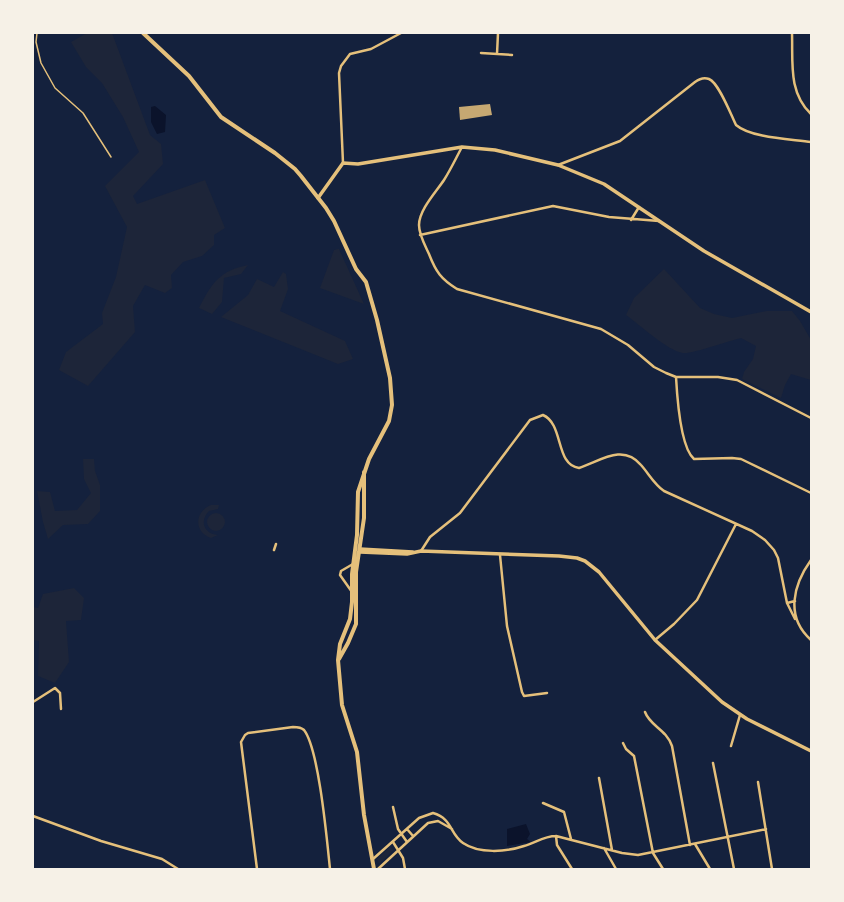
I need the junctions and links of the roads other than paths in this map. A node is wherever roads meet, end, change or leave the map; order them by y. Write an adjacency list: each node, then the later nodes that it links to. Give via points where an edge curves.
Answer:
1 (37, 33): 12 (lane, via 38,52 49,78 55,88 83,113)
2 (143, 33): 15 (main road, via 189,76 221,117 288,163)
3 (401, 33): 13 (street, via 371,49 350,54 341,66 339,88)
4 (498, 33): 7 (street)
5 (792, 33): 9 (street, via 794,86 800,102)
6 (481, 53): 7 (street)
7 (496, 54): 8 (street)
8 (512, 55)
9 (811, 114)
10 (811, 142): 14 (street, via 754,133 740,128 736,125 715,82 704,78 695,82 620,141)
11 (462, 147): 13 (street, via 358,164); 14 (street, via 495,150); 19 (street, via 452,168 420,218)
12 (111, 157)
13 (343, 163): 15 (street)
14 (558, 165): 16 (street, via 604,184)
15 (318, 198): 23 (main road, via 334,221 356,269 366,282 390,378 391,414)
16 (639, 206): 17 (street); 18 (street)
17 (631, 220): 18 (street); 19 (street, via 553,206)
18 (660, 222): 20 (street, via 704,251)
19 (420, 235): 21 (street, via 440,277 457,289 601,329 628,345 654,367)
20 (811, 312)
21 (676, 377): 22 (street, via 718,377 737,380); 24 (street, via 682,425 688,452 694,459 741,459)
22 (811, 418)
23 (364, 472): 25 (main road); 26 (main road)
24 (811, 493)
25 (357, 496): 26 (main road); 34 (main road, via 357,535)
26 (365, 496): 30 (main road)
27 (736, 524): 31 (street, via 664,491 636,460 629,456 613,455 579,468 570,465 551,420 543,415 530,420 460,513 430,537); 37 (street, via 752,531 774,550); 41 (street, via 697,600)
28 (276, 544): 29 (street)
29 (274, 550)
30 (360, 550): 31 (street, via 407,554); 40 (main road, via 356,572)
31 (421, 551): 32 (street)
32 (500, 555): 41 (street, via 559,556 584,561 599,572); 44 (street, via 507,626 522,692 524,696)
33 (811, 560): 36 (street, via 801,578)
34 (352, 564): 35 (main road); 35 (street, via 341,571 340,577)
35 (352, 593): 39 (main road)
36 (795, 601): 37 (street); 38 (street)
37 (787, 603): 38 (street)
38 (796, 619): 42 (street, via 802,631)
39 (347, 626): 40 (main road, via 350,630); 43 (main road, via 340,644)
40 (355, 629): 43 (main road)
41 (655, 640): 48 (street, via 699,682)
42 (811, 640)
43 (338, 660): 74 (main road, via 342,705 357,752 364,815)
44 (547, 693)
45 (33, 702): 46 (street, via 55,688 60,693)
46 (61, 709)
47 (645, 712): 69 (street, via 668,736 672,746)
48 (740, 715): 50 (street); 51 (street)
49 (623, 743): 73 (street, via 635,758)
50 (731, 746)
51 (811, 751)
52 (713, 763): 64 (street)
53 (599, 778): 72 (street)
54 (758, 782): 60 (street)
55 (543, 802): 65 (street, via 564,812)
56 (393, 807): 61 (street)
57 (33, 816): 75 (street, via 101,841 162,859)
58 (407, 829): 59 (street, via 419,818 434,813 446,820); 61 (street); 62 (street)
59 (452, 829): 62 (street, via 443,822 433,821); 63 (street, via 463,843 486,850 514,848 545,837)
60 (766, 829): 64 (street); 86 (street)
61 (401, 835): 66 (street); 67 (street)
62 (413, 836): 67 (street)
63 (556, 836): 65 (street); 81 (street, via 557,845)
64 (728, 837): 68 (street); 85 (street)
65 (571, 839): 70 (street)
66 (393, 842): 71 (street); 74 (street)
67 (407, 842): 71 (street)
68 (695, 844): 69 (street); 84 (street)
69 (690, 845): 73 (street)
70 (603, 848): 72 (street); 82 (street)
71 (398, 850): 79 (street); 80 (street)
72 (612, 850): 73 (street, via 630,854)
73 (653, 853): 83 (street)
74 (373, 859): 78 (main road)
75 (178, 869)
76 (256, 869): 77 (street, via 240,742 248,733 298,727 304,731 314,757)
77 (330, 869)
78 (374, 869)
79 (378, 869)
80 (405, 869)
81 (572, 869)
82 (616, 869)
83 (663, 869)
84 (710, 869)
85 (734, 869)
86 (772, 869)

